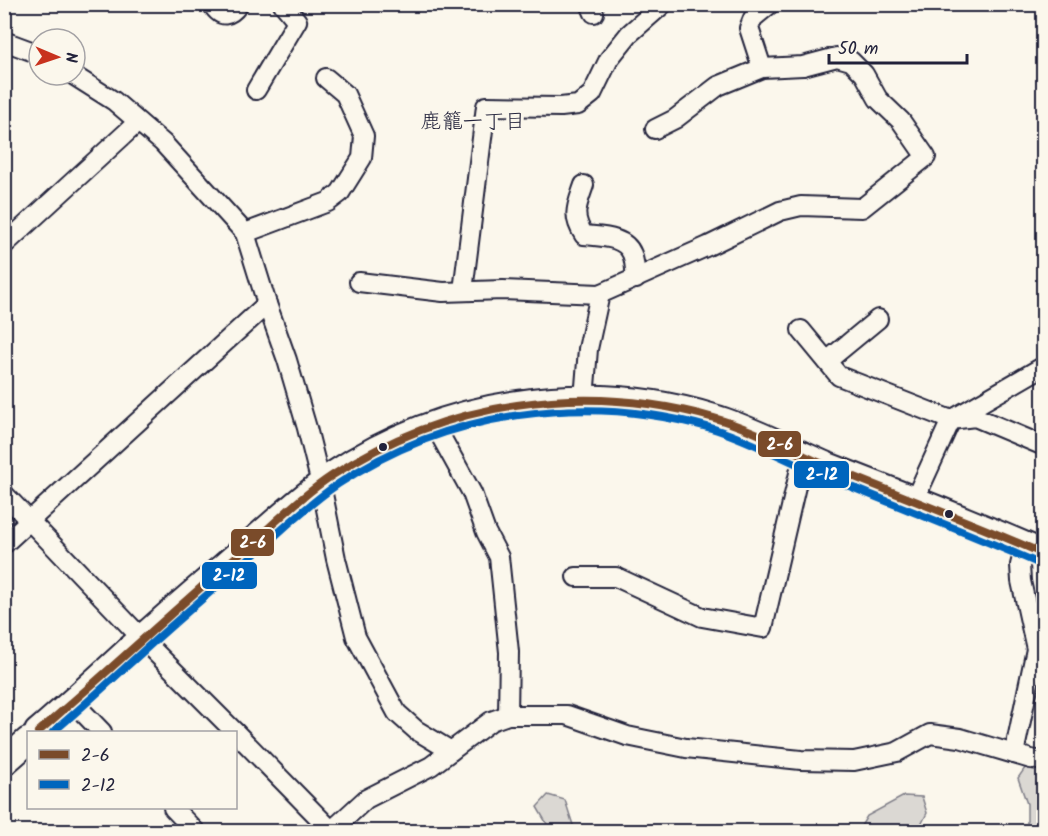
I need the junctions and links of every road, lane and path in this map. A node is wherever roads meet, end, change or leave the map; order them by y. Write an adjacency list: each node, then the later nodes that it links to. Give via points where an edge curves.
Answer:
1 (212, 4): 2 (street, via 216,12 229,15)
2 (239, 4)
3 (283, 4): 11 (street, via 297,21)
4 (663, 4): 19 (street, via 629,34 609,59 592,94 578,105 486,106)
5 (770, 4): 8 (street, via 753,18 749,28)
6 (4, 41): 7 (street)
7 (27, 50)
8 (762, 68): 13 (street, via 718,86); 17 (street, via 803,66 837,57 851,61 926,157 862,208 801,206 780,211)
9 (326, 78): 15 (street, via 345,94 364,136 362,158 340,193 328,202)
10 (87, 84): 12 (street)
11 (256, 90)
12 (138, 122): 15 (street); 16 (street)
13 (656, 129)
14 (584, 185): 17 (street, via 576,210 577,224 584,235 624,242 632,254)
15 (245, 233): 21 (street)
16 (4, 245)
17 (636, 279): 20 (street)
18 (359, 282): 19 (street)
19 (463, 291): 20 (street)
20 (600, 294): 26 (street, via 588,349)
21 (267, 304): 31 (street, via 287,360); 34 (street)
22 (878, 319): 24 (street)
23 (801, 330): 24 (street)
24 (827, 361): 27 (street, via 839,376)
25 (1044, 366): 27 (street)
26 (584, 399): 28 (street, via 517,404); 30 (street, via 640,402 688,411 743,428)
27 (951, 420): 29 (street, via 975,417); 33 (street)
28 (434, 424): 31 (street, via 377,449); 40 (street, via 472,493 500,557 509,652)
29 (1044, 446)
30 (802, 456): 33 (street); 37 (street, via 764,628 702,617 616,577)
31 (321, 484): 38 (street); 46 (street, via 356,637 396,713)
32 (4, 494): 34 (street)
33 (914, 501): 36 (street)
34 (29, 521): 35 (street); 38 (street)
35 (4, 544)
36 (1034, 550): 47 (street, via 1020,565 1036,649)
37 (576, 577)
38 (142, 638): 39 (street); 43 (street)
39 (73, 702): 41 (street); 42 (street)
40 (508, 715): 46 (street, via 491,721); 47 (street, via 567,715 627,736 686,748 801,760 854,761 897,752 930,734 960,738)
41 (39, 731)
42 (101, 731)
43 (233, 731)
44 (237, 735): 52 (street)
45 (27, 742): 49 (street)
46 (451, 751): 52 (street, via 431,766 366,799)
47 (1014, 754): 48 (street)
48 (1044, 760)
49 (4, 762)
50 (175, 809): 51 (street)
51 (196, 831)
52 (331, 831)

